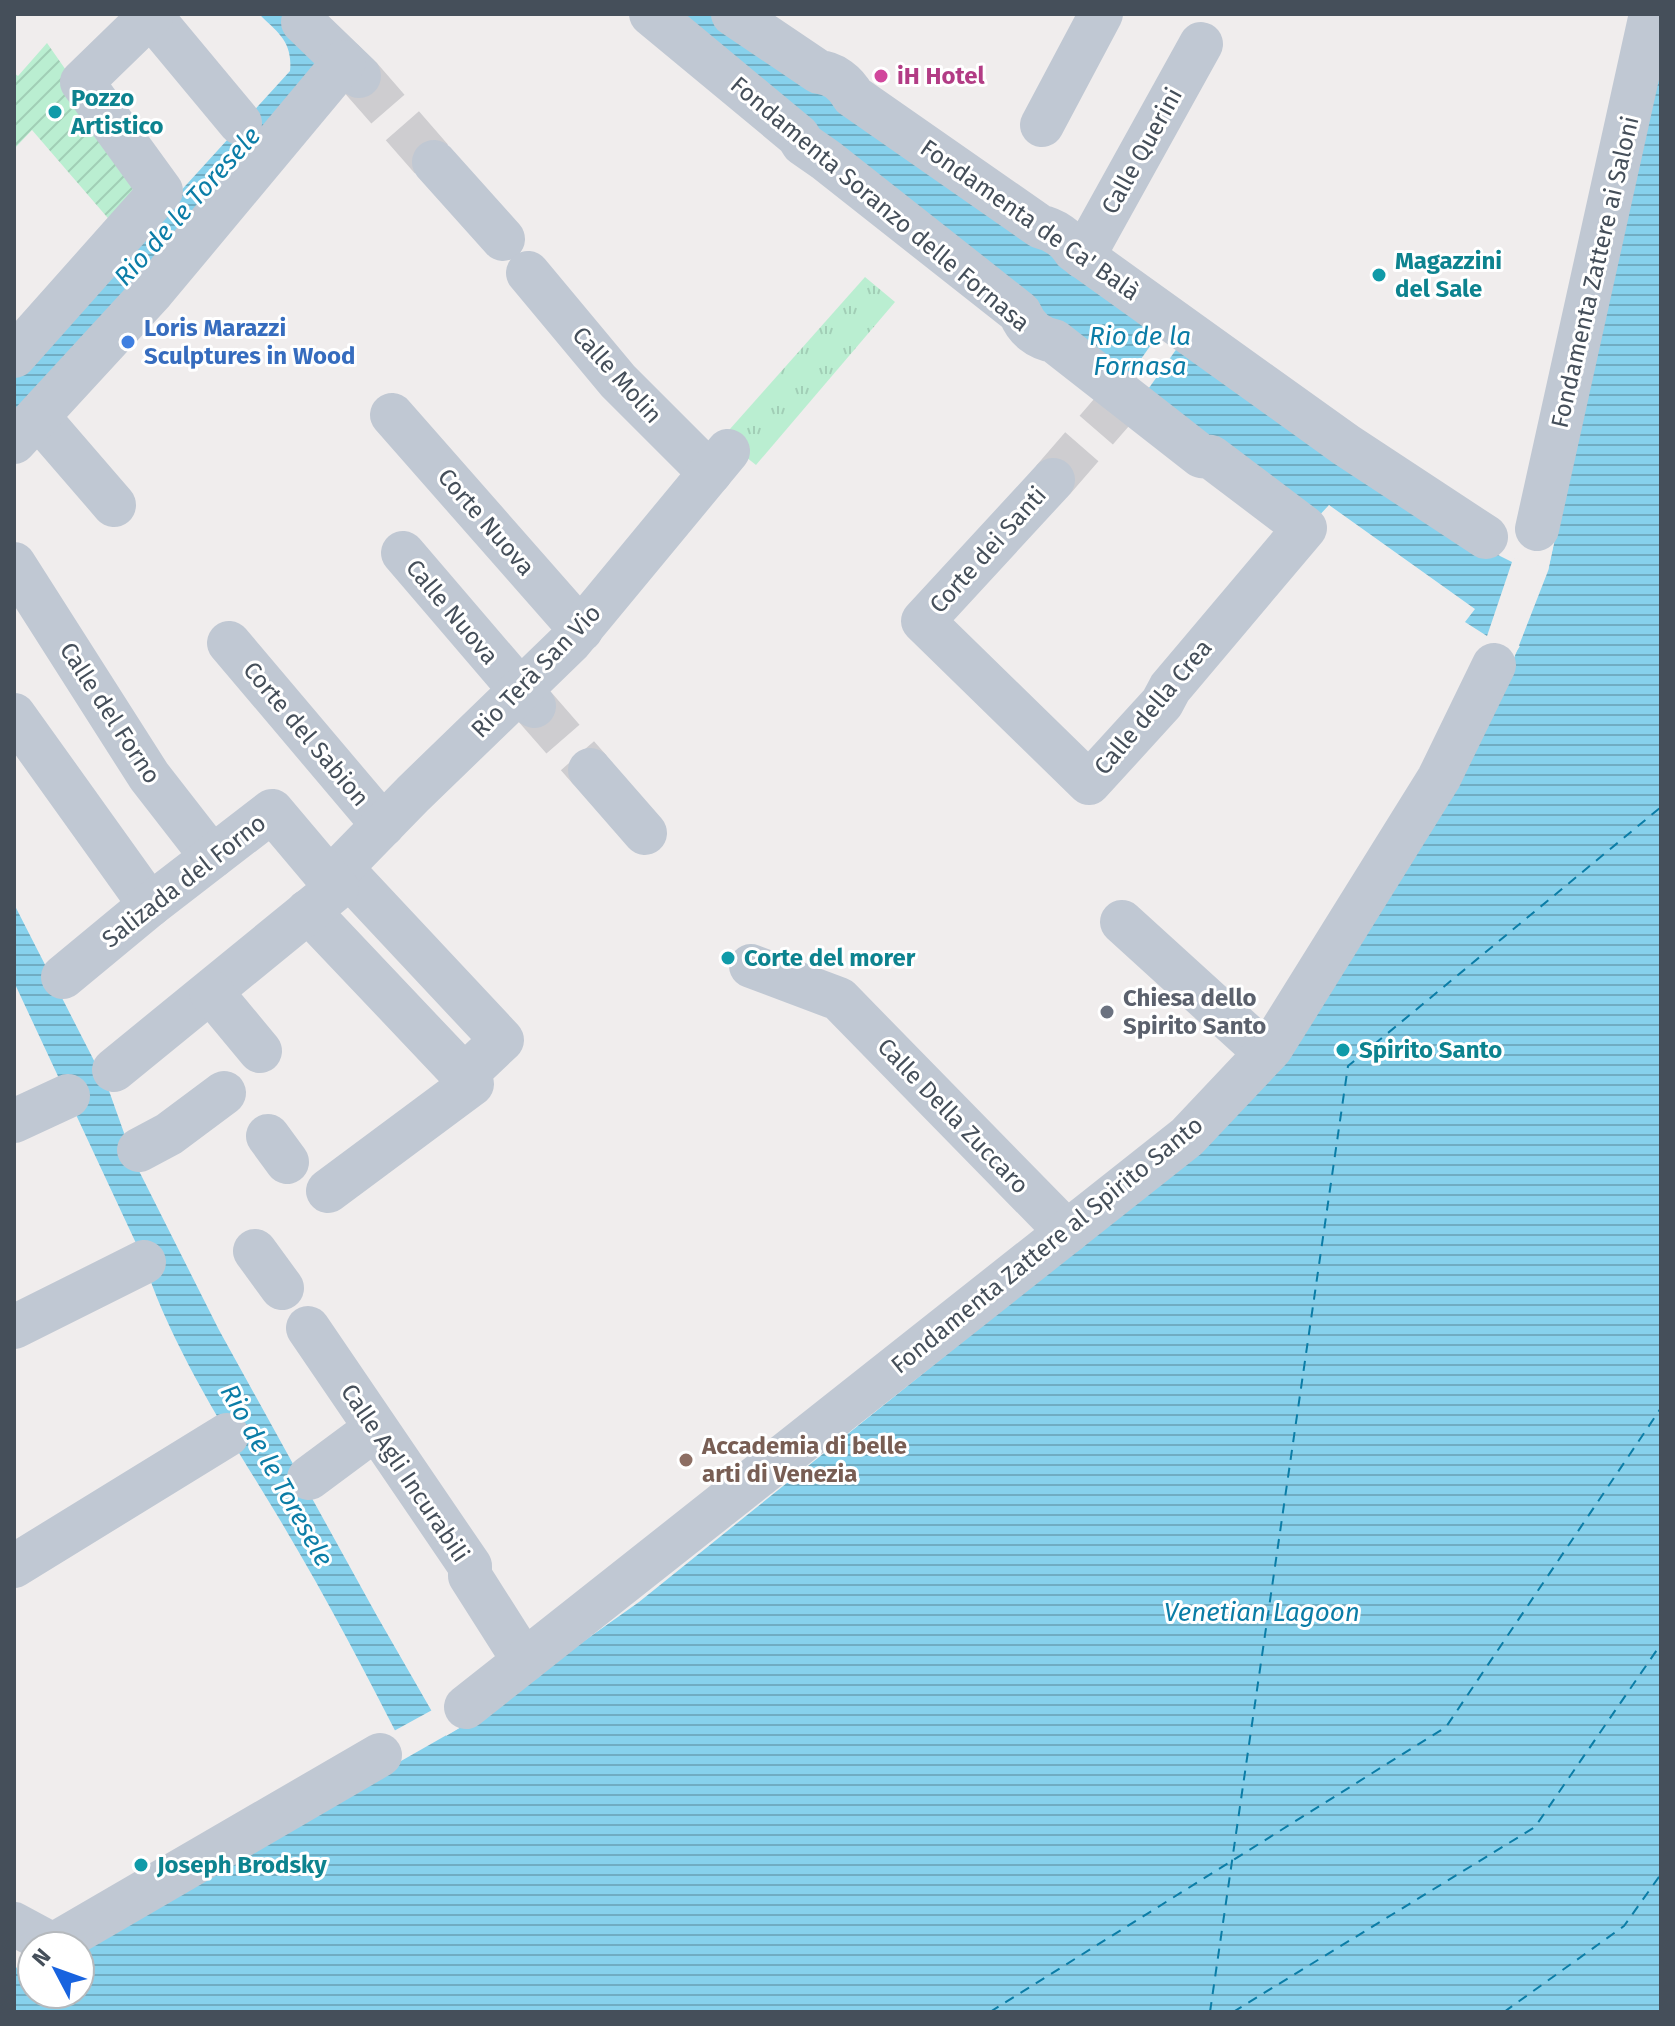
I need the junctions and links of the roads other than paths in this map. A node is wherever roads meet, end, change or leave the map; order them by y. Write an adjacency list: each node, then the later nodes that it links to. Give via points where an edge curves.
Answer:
1 (651, 14): 18 (street, Fondamenta Soranzo delle Fornasa, via 810,150 1020,313 1024,324)
2 (733, 14): 11 (street, Fondamenta de Ca' Balà, via 819,72 829,73 853,96 1070,243)
3 (1101, 14): 9 (street)
4 (1651, 14): 19 (street, Fondamenta Zattere ai Saloni)
5 (151, 15): 8 (street); 12 (street, via 82,82 161,191)
6 (303, 22): 14 (street, via 352,69)
7 (1201, 44): 11 (street, Calle Querini)
8 (240, 123)
9 (1042, 125)
10 (434, 162): 15 (street, Calle Molin, via 618,381)
11 (1083, 257): 20 (street, Fondamenta de Ca' Balà, via 1346,445)
12 (14, 356)
13 (392, 415): 24 (street, Corte Nuova)
14 (26, 429): 17 (street)
15 (719, 462): 24 (street, Rio Terà San Vio)
16 (1053, 480): 23 (street, Corte dei Santi)
17 (114, 505)
18 (1305, 528): 23 (street, Calle della Crea, via 1089,783)
19 (1537, 529)
20 (1486, 537)
21 (403, 553): 27 (street, Calle Nuova)
22 (14, 564): 32 (street, Calle del Forno, via 149,776)
23 (923, 621)
24 (581, 630): 27 (street, Rio Terà San Vio)
25 (229, 643): 30 (street, Corte del Sabion)
26 (1494, 665): 40 (street, Fondamenta Zattere al Spirito Santo, via 1439,778)
27 (527, 698): 30 (street, Rio Terà San Vio)
28 (19, 734): 34 (street)
29 (590, 770): 31 (street)
30 (383, 825): 33 (street, Rio Terà San Vio)
31 (645, 833)
32 (212, 857): 33 (street, Salizada del Forno, via 272,811); 34 (street, Salizada del Forno)
33 (326, 886): 38 (street, Rio Terà San Vio); 46 (street, via 472,1084)
34 (150, 905): 37 (street, Salizada del Forno)
35 (1122, 922): 40 (street)
36 (751, 966): 47 (street, Calle Della Zuccaro, via 839,999)
37 (63, 977)
38 (211, 992): 39 (street); 41 (street, Rio Terà San Vio)
39 (260, 1051)
40 (1266, 1053): 47 (street, Fondamenta Zattere al Spirito Santo, via 1187,1137)
41 (114, 1070)
42 (224, 1093): 45 (street)
43 (68, 1096): 44 (street)
44 (14, 1121)
45 (139, 1150)
46 (328, 1191)
47 (1067, 1232): 57 (street, Fondamenta Zattere al Spirito Santo)
48 (255, 1251): 50 (street)
49 (144, 1262): 51 (street)
50 (282, 1288)
51 (14, 1327)
52 (308, 1328): 53 (street, Calle Agli Incurabili)
53 (375, 1429): 55 (street); 57 (street, Calle Agli Incurabili, via 470,1566 470,1576)
54 (227, 1435): 56 (street)
55 (309, 1478)
56 (14, 1566)
57 (524, 1661): 58 (street, Fondamenta Zattere al Spirito Santo)
58 (466, 1707)
59 (380, 1755): 60 (street)
60 (79, 1930)

